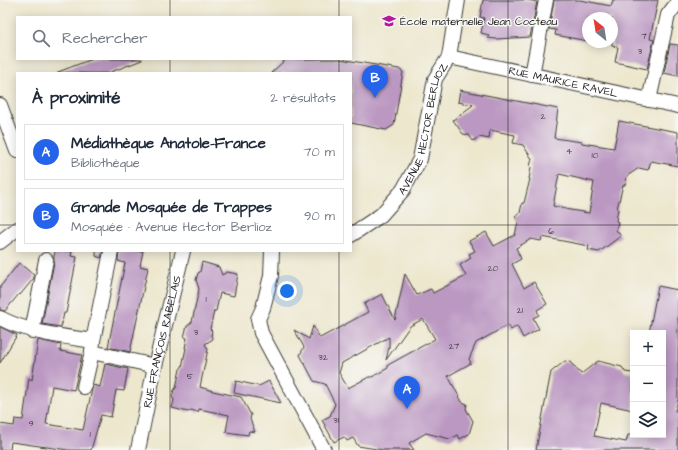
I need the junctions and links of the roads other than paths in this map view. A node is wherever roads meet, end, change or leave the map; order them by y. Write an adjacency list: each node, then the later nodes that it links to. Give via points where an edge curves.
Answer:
1 (458, 0): 4 (street, AVENUE HECTOR BERLIOZ)
2 (546, 0): 5 (street)
3 (678, 2): 6 (street, via 668,15)
4 (449, 57): 5 (street, RUE MAURICE RAVEL); 11 (street, AVENUE HECTOR BERLIOZ, via 435,79 420,159 403,190 381,215)
5 (532, 75): 6 (street, RUE MAURICE RAVEL)
6 (649, 100): 8 (street, RUE MAURICE RAVEL)
7 (0, 105): 9 (street)
8 (678, 106)
9 (16, 148)
10 (16, 231): 12 (street)
11 (352, 234)
12 (0, 242)
13 (111, 252): 19 (street)
14 (183, 252): 20 (street, RUE FRANÇOIS RABELAIS)
15 (272, 252): 23 (street, via 271,276 258,319 261,333)
16 (46, 260): 18 (street)
17 (0, 318): 18 (street)
18 (32, 331): 19 (street)
19 (92, 346): 20 (street); 21 (street)
20 (155, 366): 22 (street, RUE FRANÇOIS RABELAIS)
21 (84, 387)
22 (138, 450)
23 (324, 450)

